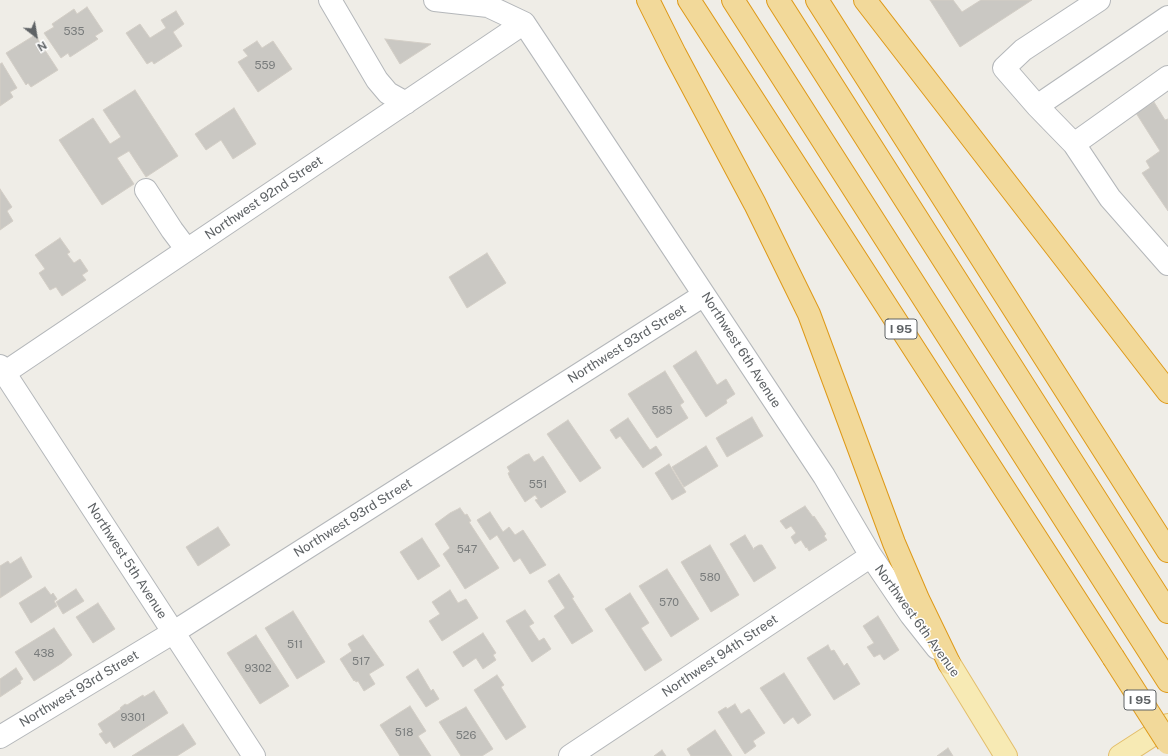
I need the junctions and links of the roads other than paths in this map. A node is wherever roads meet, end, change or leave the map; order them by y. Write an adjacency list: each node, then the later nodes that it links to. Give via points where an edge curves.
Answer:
1 (330, 0): 13 (street, via 377,80 388,93)
2 (443, 0): 11 (street, via 488,6)
3 (648, 0): 26 (highway, via 755,204 809,314 894,543)
4 (688, 0): 30 (highway, I 95, bridge)
5 (733, 0): 27 (highway)
6 (778, 0): 24 (highway)
7 (817, 0): 22 (highway)
8 (865, 0): 21 (highway)
9 (1098, 0): 14 (street, via 1023,50 1004,68)
10 (1168, 17): 14 (street)
11 (524, 23): 13 (street, Northwest 92nd Street); 19 (street, Northwest 6th Avenue)
12 (1168, 77): 15 (street)
13 (406, 103): 17 (street, Northwest 92nd Street)
14 (1037, 106): 15 (street)
15 (1074, 144): 18 (street, via 1110,198)
16 (146, 190): 17 (street)
17 (187, 250): 20 (street, Northwest 92nd Street)
18 (1168, 264)
19 (704, 295): 23 (street, Northwest 6th Avenue, via 824,476); 25 (street, Northwest 93rd Street)
20 (2, 369): 25 (street, Northwest 5th Avenue)
21 (1168, 392)
22 (1168, 551)
23 (871, 556): 26 (street, Northwest 6th Avenue, via 911,615); 32 (street, Northwest 94th Street)
24 (1168, 612)
25 (174, 632): 29 (street, Northwest 93rd Street); 31 (street, Northwest 5th Avenue)
26 (949, 663): 33 (main road, Northwest 6th Avenue)
27 (1168, 681)
28 (1168, 725): 34 (main road)
29 (0, 737)
30 (1168, 743)
31 (254, 756)
32 (570, 756)
33 (1006, 756)
34 (1120, 756)

